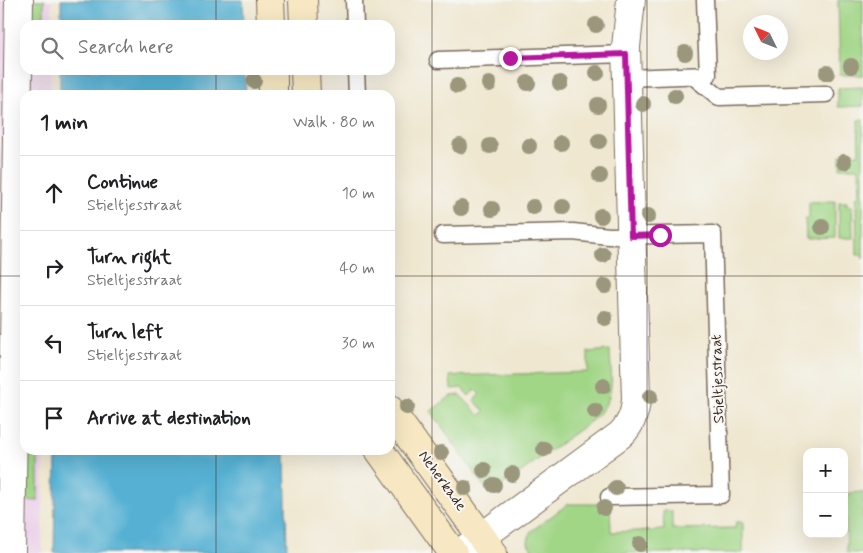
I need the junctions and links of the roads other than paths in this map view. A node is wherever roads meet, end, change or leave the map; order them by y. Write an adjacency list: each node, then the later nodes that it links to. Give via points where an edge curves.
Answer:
1 (19, 0): 16 (street)
2 (270, 0): 7 (main road)
3 (303, 0): 8 (main road)
4 (354, 0): 9 (lane)
5 (631, 0): 11 (street)
6 (705, 0): 15 (lane, via 708,75)
7 (271, 20)
8 (304, 20)
9 (355, 20)
10 (438, 60): 11 (lane)
11 (626, 66): 15 (lane); 22 (street)
12 (272, 75): 17 (main road)
13 (305, 75): 18 (main road)
14 (356, 75): 19 (lane)
15 (693, 76): 20 (lane, via 719,97)
16 (9, 86): 27 (street)
17 (273, 90)
18 (306, 90)
19 (357, 90)
20 (826, 94)
21 (443, 235): 22 (lane, Stieltjesstraat, via 573,232)
22 (631, 236): 25 (lane, Stieltjesstraat, via 713,234 721,495); 26 (street, via 636,399 631,423)
23 (395, 417): 26 (main road, Neherkade)
24 (383, 455): 28 (main road)
25 (609, 497)
26 (487, 545): 29 (street)
27 (11, 553)
28 (453, 553)
29 (460, 553)

